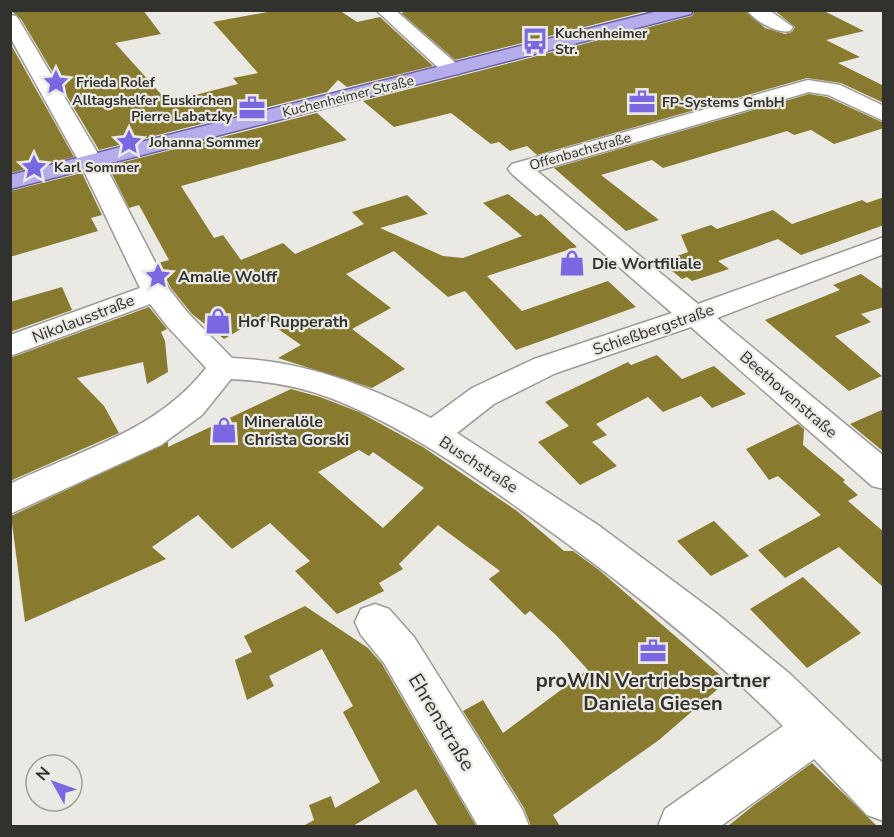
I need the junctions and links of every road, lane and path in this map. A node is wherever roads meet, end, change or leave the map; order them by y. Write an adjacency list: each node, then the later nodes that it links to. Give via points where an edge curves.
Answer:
1 (384, 10): 6 (street)
2 (685, 10): 6 (main road, Kuchenheimer Straße)
3 (754, 10): 5 (street)
4 (10, 20): 8 (street)
5 (784, 27)
6 (452, 70): 8 (main road, Kuchenheimer Straße)
7 (884, 116): 12 (street, Offenbachstraße, via 840,92 808,86 520,169)
8 (90, 161): 9 (main road, Kuchenheimer Straße); 11 (street)
9 (10, 182)
10 (877, 254): 12 (street, Schießbergstraße)
11 (156, 292): 13 (street, Nikolausstraße); 14 (street)
12 (694, 314): 15 (street, Schießbergstraße, via 512,381 483,396); 16 (street, Beethovenstraße)
13 (10, 346)
14 (223, 368): 15 (street, Buschstraße, via 267,369 322,384 377,404); 17 (street, via 192,406 158,431)
15 (433, 434): 19 (street, Buschstraße, via 615,557 758,673)
16 (884, 476)
17 (10, 500)
18 (375, 622): 21 (street, Ehrenstraße, via 399,650)
19 (818, 730): 20 (street, Buschstraße); 22 (street)
20 (884, 798)
21 (505, 826)
22 (682, 826)

